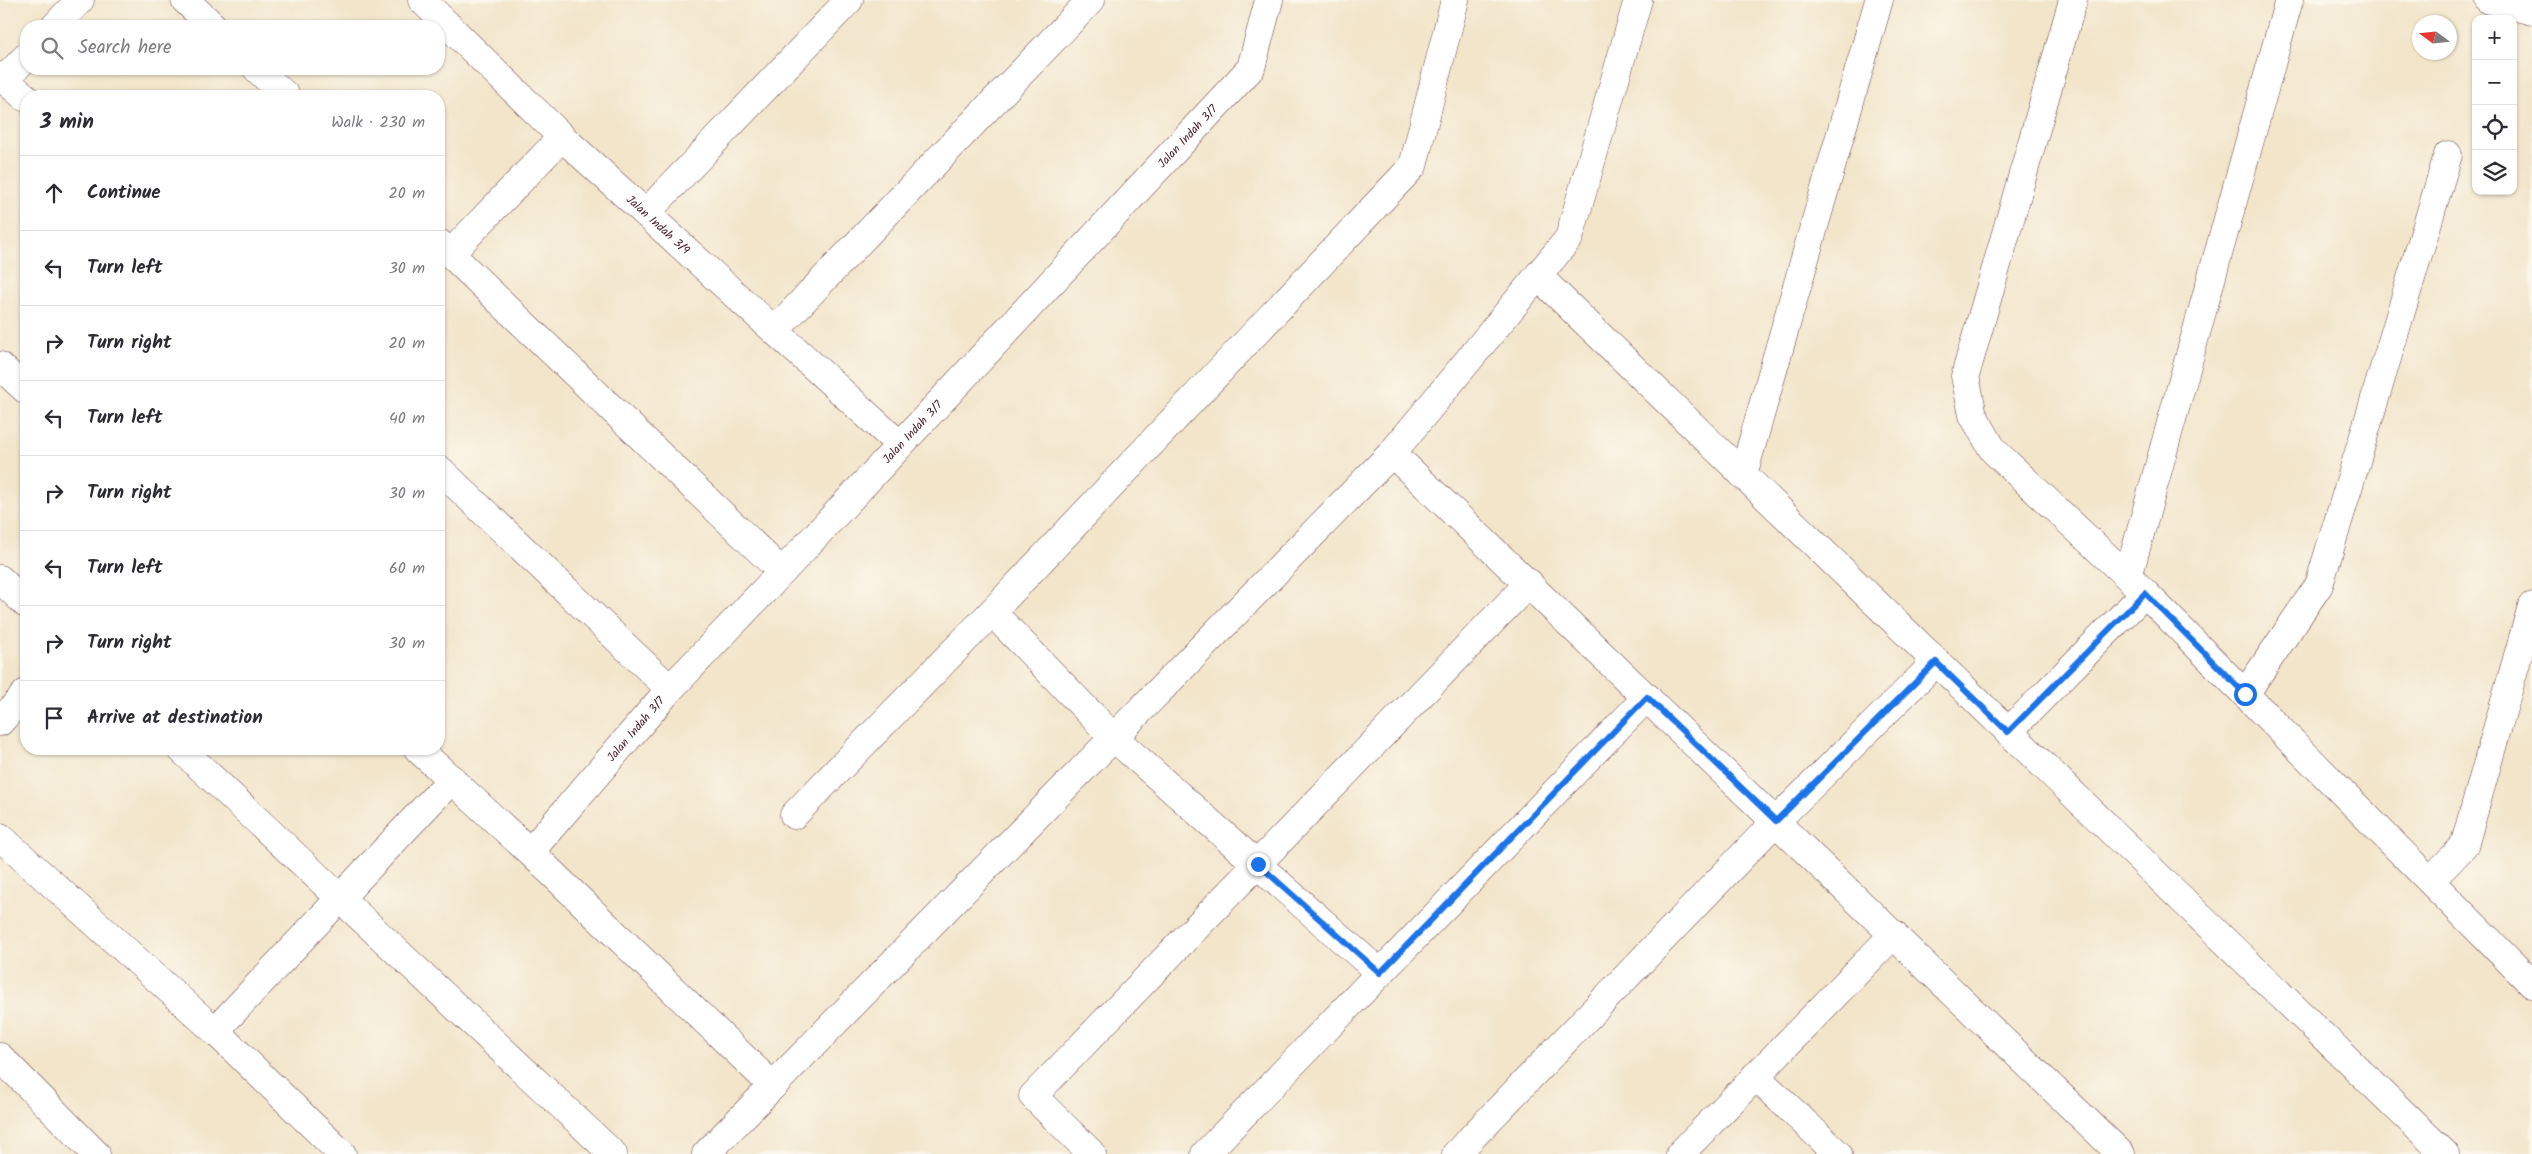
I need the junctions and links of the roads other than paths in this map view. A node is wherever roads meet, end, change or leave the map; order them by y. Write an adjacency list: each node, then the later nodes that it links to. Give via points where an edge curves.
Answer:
1 (80, 0): 14 (street)
2 (185, 0): 15 (street)
3 (422, 0): 16 (street, Jalan Indah 3/9)
4 (849, 0): 25 (street)
5 (1091, 0): 29 (street)
6 (1269, 0): 32 (street, Jalan Indah 3/7, via 1251,68)
7 (1455, 0): 42 (street, via 1413,166)
8 (1638, 0): 28 (street, via 1570,238)
9 (1879, 0): 34 (street)
10 (2073, 0): 39 (street, via 1965,376 1973,415 1993,450)
11 (2289, 0): 39 (street)
12 (2489, 0): 13 (street)
13 (2532, 11)
14 (61, 20)
15 (207, 20)
16 (442, 20)
17 (445, 23): 23 (street, Jalan Indah 3/9)
18 (20, 62): 20 (street)
19 (263, 75): 21 (street)
20 (3, 78): 22 (street)
21 (280, 90)
22 (20, 93)
23 (562, 137): 25 (street, Jalan Indah 3/9); 26 (street)
24 (2448, 155): 45 (street, via 2319,585)
25 (646, 213): 29 (street, Jalan Indah 3/9)
26 (445, 247)
27 (445, 249): 36 (street)
28 (1538, 276): 33 (street); 34 (street)
29 (775, 330): 32 (street, Jalan Indah 3/9)
30 (0, 366): 31 (street)
31 (20, 384)
32 (900, 445): 36 (street, Jalan Indah 3/7)
33 (1392, 452): 38 (street); 50 (street)
34 (1743, 475): 43 (street)
35 (445, 476): 44 (street)
36 (782, 572): 44 (street, Jalan Indah 3/7)
37 (0, 579): 40 (street)
38 (1529, 583): 46 (street); 58 (street)
39 (2136, 585): 45 (street); 49 (street)
40 (20, 598)
41 (2532, 606): 59 (street, via 2464,846)
42 (992, 612): 50 (street); 54 (street)
43 (1936, 662): 49 (street); 55 (street)
44 (670, 688): 57 (street, Jalan Indah 3/7)
45 (2245, 694): 59 (street)
46 (1647, 697): 55 (street); 62 (street)
47 (20, 700): 48 (street)
48 (0, 722)
49 (2008, 732): 78 (street)
50 (1114, 737): 58 (street); 67 (street)
51 (187, 755): 60 (street)
52 (425, 755): 53 (street)
53 (452, 780): 57 (street); 60 (street)
54 (794, 815)
55 (1776, 821): 61 (street); 74 (street)
56 (0, 836): 64 (street)
57 (530, 852): 67 (street)
58 (1258, 864): 62 (street); 72 (street, via 1033,1096)
59 (2430, 881): 63 (street)
60 (340, 897): 64 (street); 70 (street)
61 (1894, 934): 66 (street); 77 (street)
62 (1380, 973): 73 (street)
63 (2532, 984)
64 (215, 1032): 69 (street)
65 (0, 1057): 68 (street)
66 (1755, 1076): 75 (street); 76 (street)
67 (773, 1086): 71 (street)
68 (96, 1154)
69 (342, 1154)
70 (612, 1154)
71 (706, 1154)
72 (1092, 1154)
73 (1205, 1154)
74 (1456, 1154)
75 (1680, 1154)
76 (1838, 1154)
77 (2121, 1154)
78 (2445, 1154)

